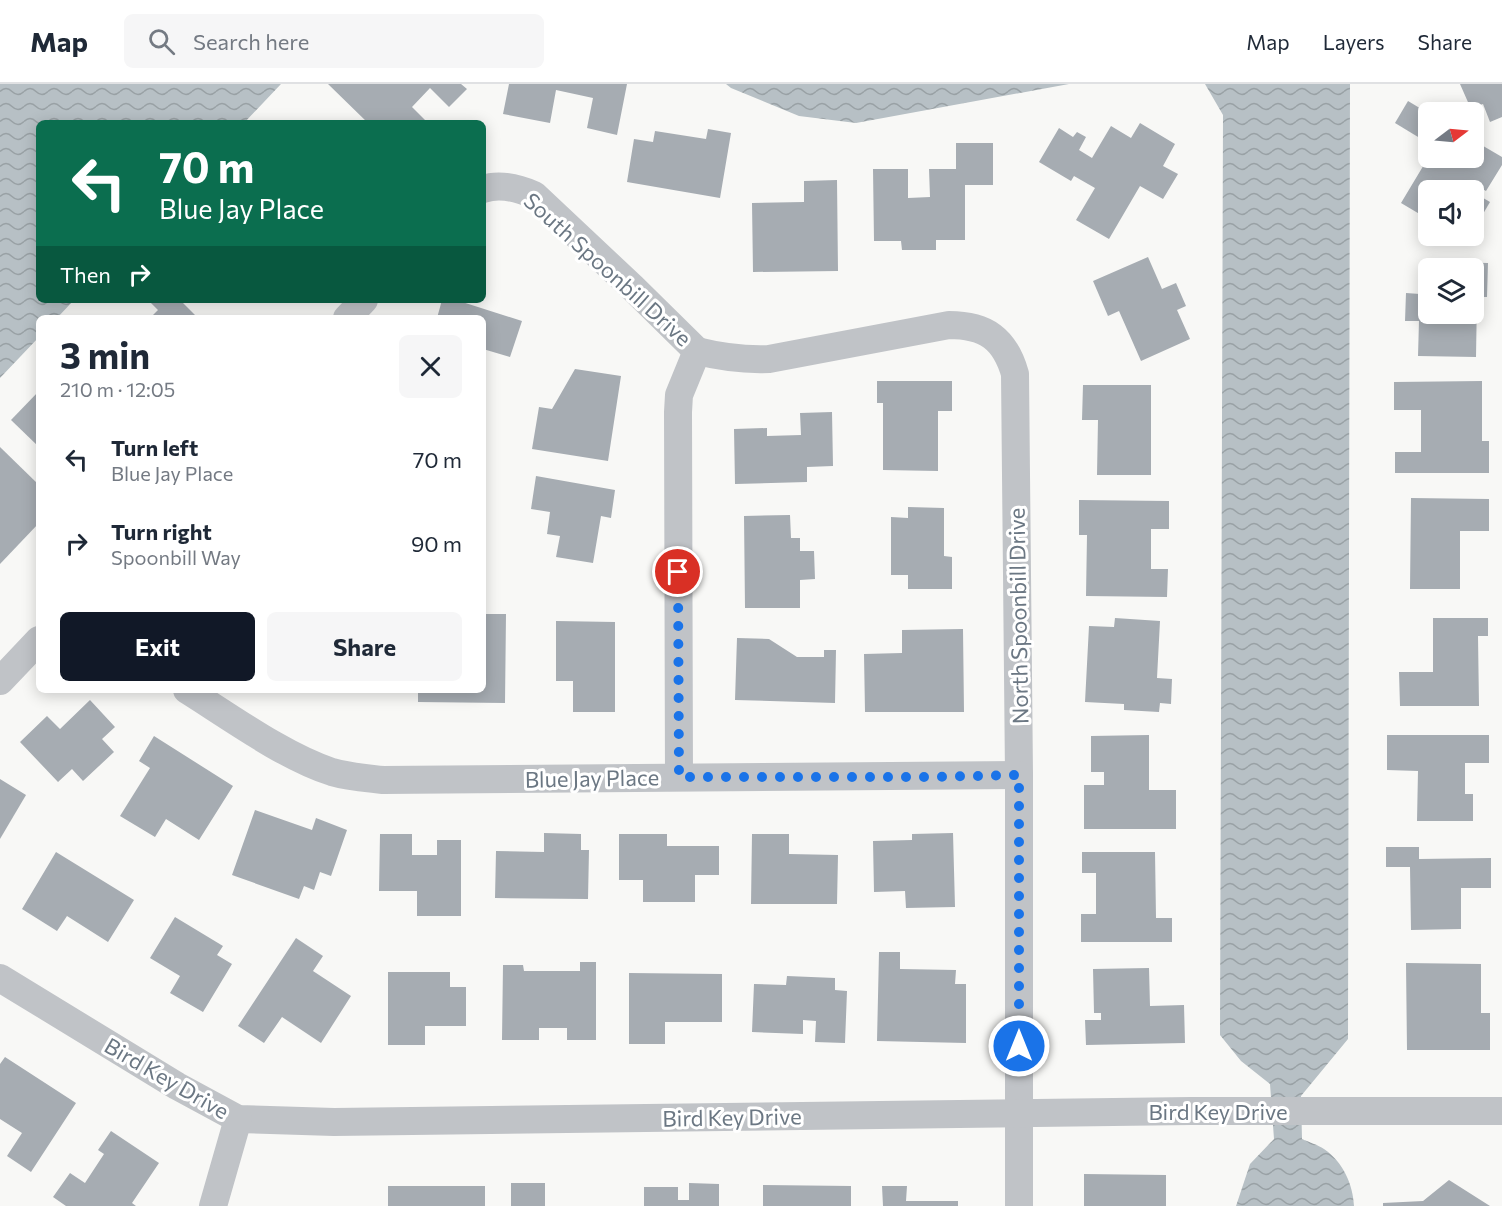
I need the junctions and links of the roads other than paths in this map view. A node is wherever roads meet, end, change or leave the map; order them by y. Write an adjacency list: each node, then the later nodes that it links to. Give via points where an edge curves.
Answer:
1 (486, 189): 4 (street, South Spoonbill Drive, via 502,186 534,195)
2 (361, 303): 3 (street)
3 (349, 315)
4 (697, 351): 8 (street, North Spoonbill Drive, via 726,358 769,359 949,325 982,329 1000,341 1016,374); 9 (street, via 679,395 678,412)
5 (36, 643): 6 (street)
6 (0, 681)
7 (192, 693): 9 (street, Blue Jay Place, via 311,764 356,777)
8 (1019, 775): 9 (street, Blue Jay Place); 12 (street, North Spoonbill Drive)
9 (679, 777)
10 (0, 978): 13 (street, Bird Key Drive)
11 (1502, 1111): 12 (street, Bird Key Drive)
12 (1019, 1114): 13 (street, Bird Key Drive, via 334,1122); 15 (street, North Spoonbill Drive)
13 (238, 1119): 14 (street)
14 (213, 1206)
15 (1019, 1206)

